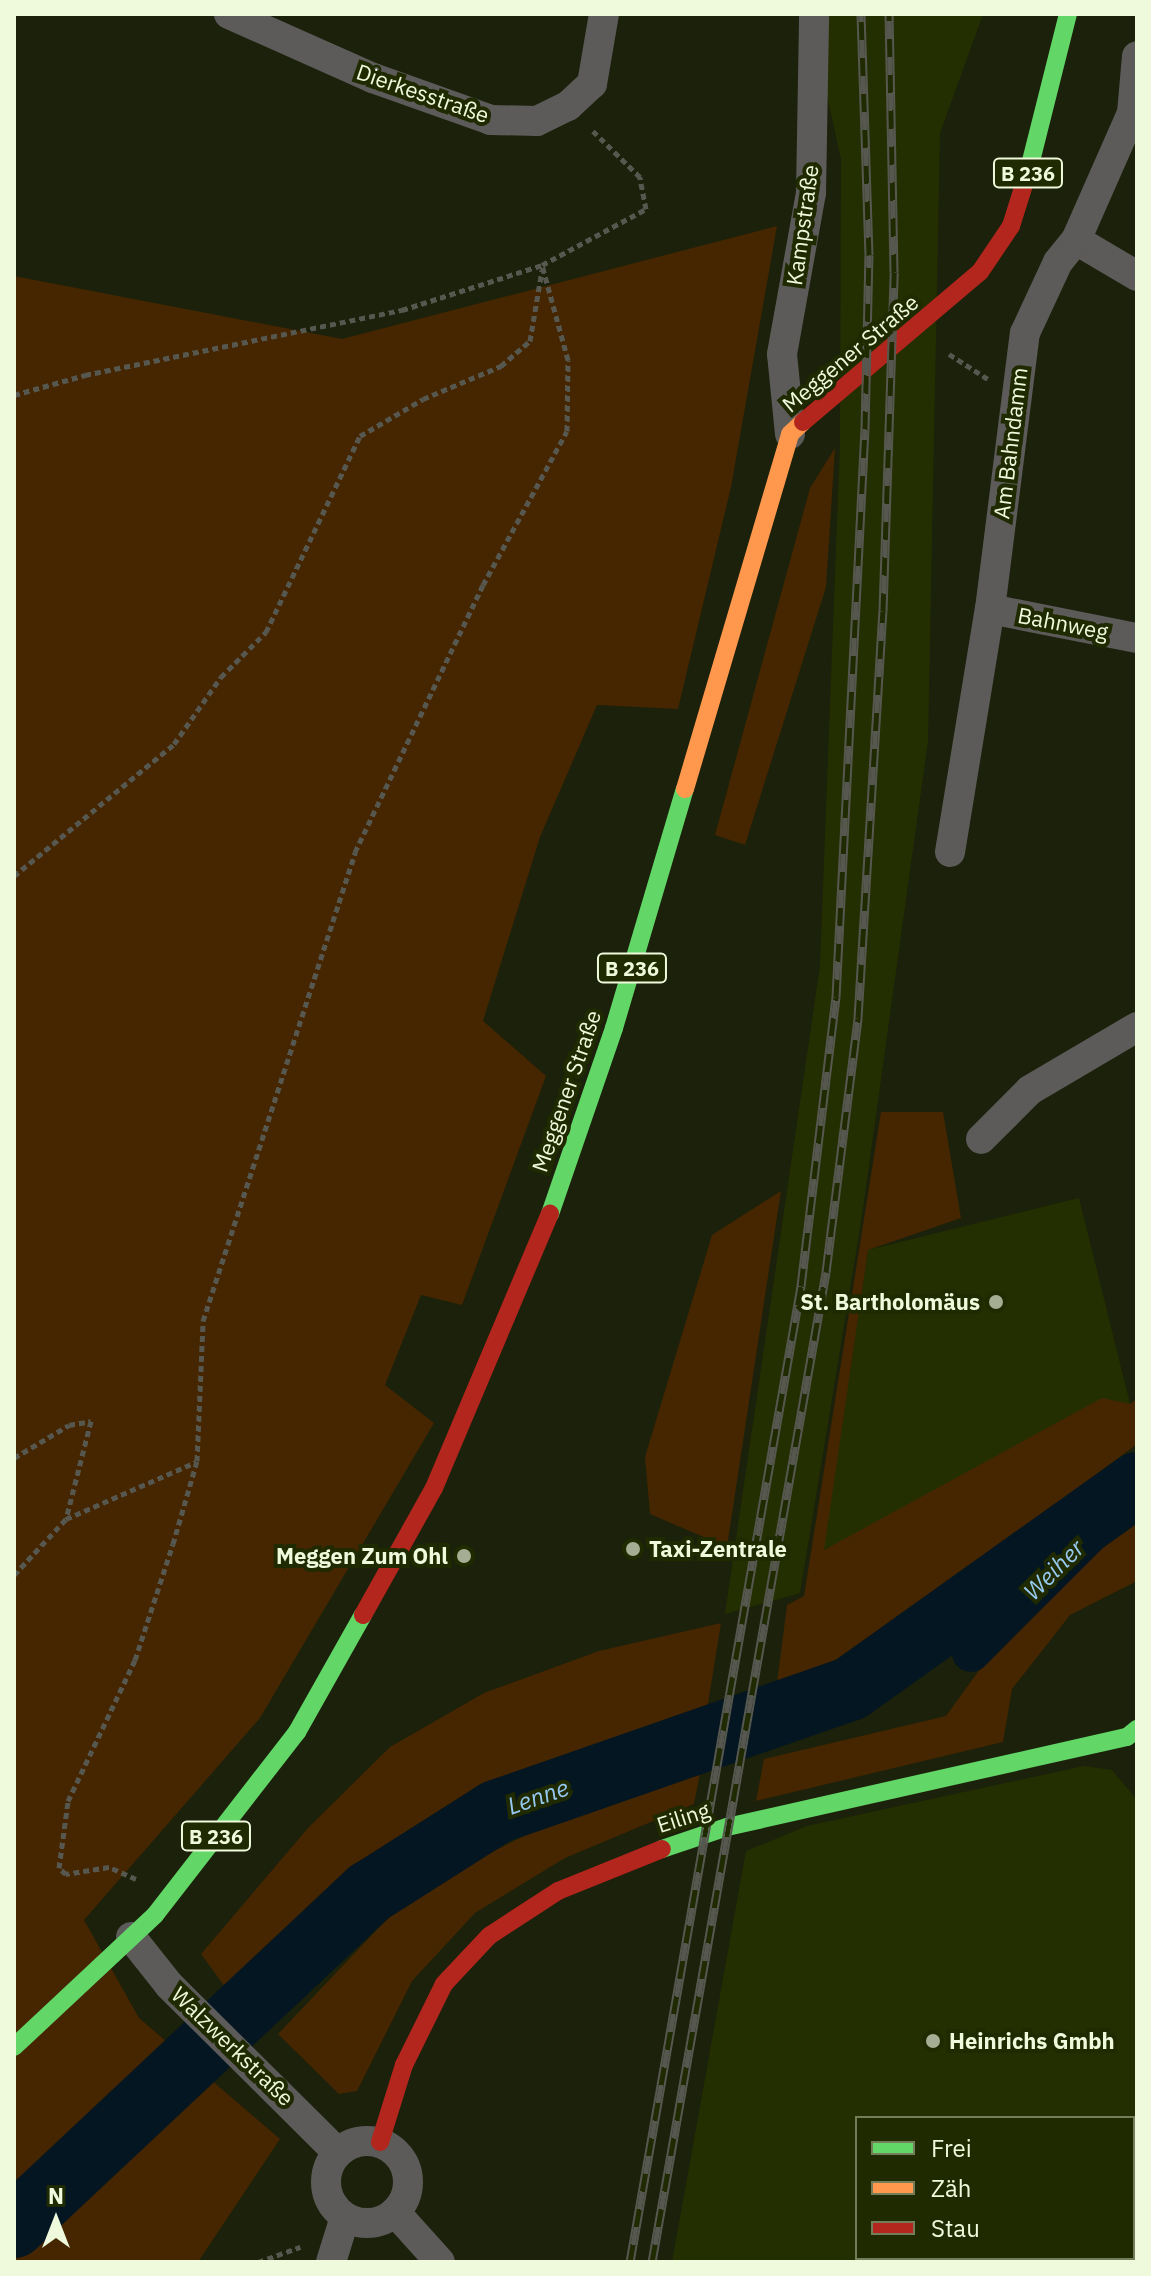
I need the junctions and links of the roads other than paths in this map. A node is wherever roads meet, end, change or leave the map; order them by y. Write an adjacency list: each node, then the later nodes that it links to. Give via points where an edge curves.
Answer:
1 (229, 14): 2 (street, Dierkesstraße, via 373,78 491,120 537,121 568,106 592,84)
2 (604, 14)
3 (814, 14): 8 (street, Kampstraße, via 811,193 782,354)
4 (1068, 14): 8 (main road, Meggener Straße / B 236, via 1049,105 1011,226 980,272 942,309 836,390)
5 (1137, 56): 6 (street, Am Bahndamm, via 1132,113)
6 (1076, 240): 7 (street); 9 (street, Am Bahndamm, via 1058,262 1025,333)
7 (1137, 276)
8 (790, 434): 15 (main road, Meggener Straße / B 236, via 614,1028 536,1255 490,1366 434,1488 297,1732 166,1901)
9 (990, 609): 10 (street, Bahnweg); 11 (street, Am Bahndamm)
10 (1137, 638)
11 (950, 852)
12 (1137, 1027): 13 (street, via 1030,1090)
13 (981, 1139)
14 (1134, 1742): 17 (main road, Eiling, via 727,1827 625,1861 558,1891 489,1936 444,1984 404,2065)
15 (131, 1937): 16 (main road, Meggener Straße / B 236); 18 (street, Walzwerkstraße, via 169,1985)
16 (14, 2047)
17 (380, 2142): 18 (street, via 357,2141); 19 (street, via 406,2166 407,2191)
18 (337, 2152): 20 (street, via 325,2186)
19 (395, 2212): 20 (street, via 365,2223); 22 (street)
20 (345, 2217): 21 (street)
21 (331, 2262)
22 (440, 2262)

